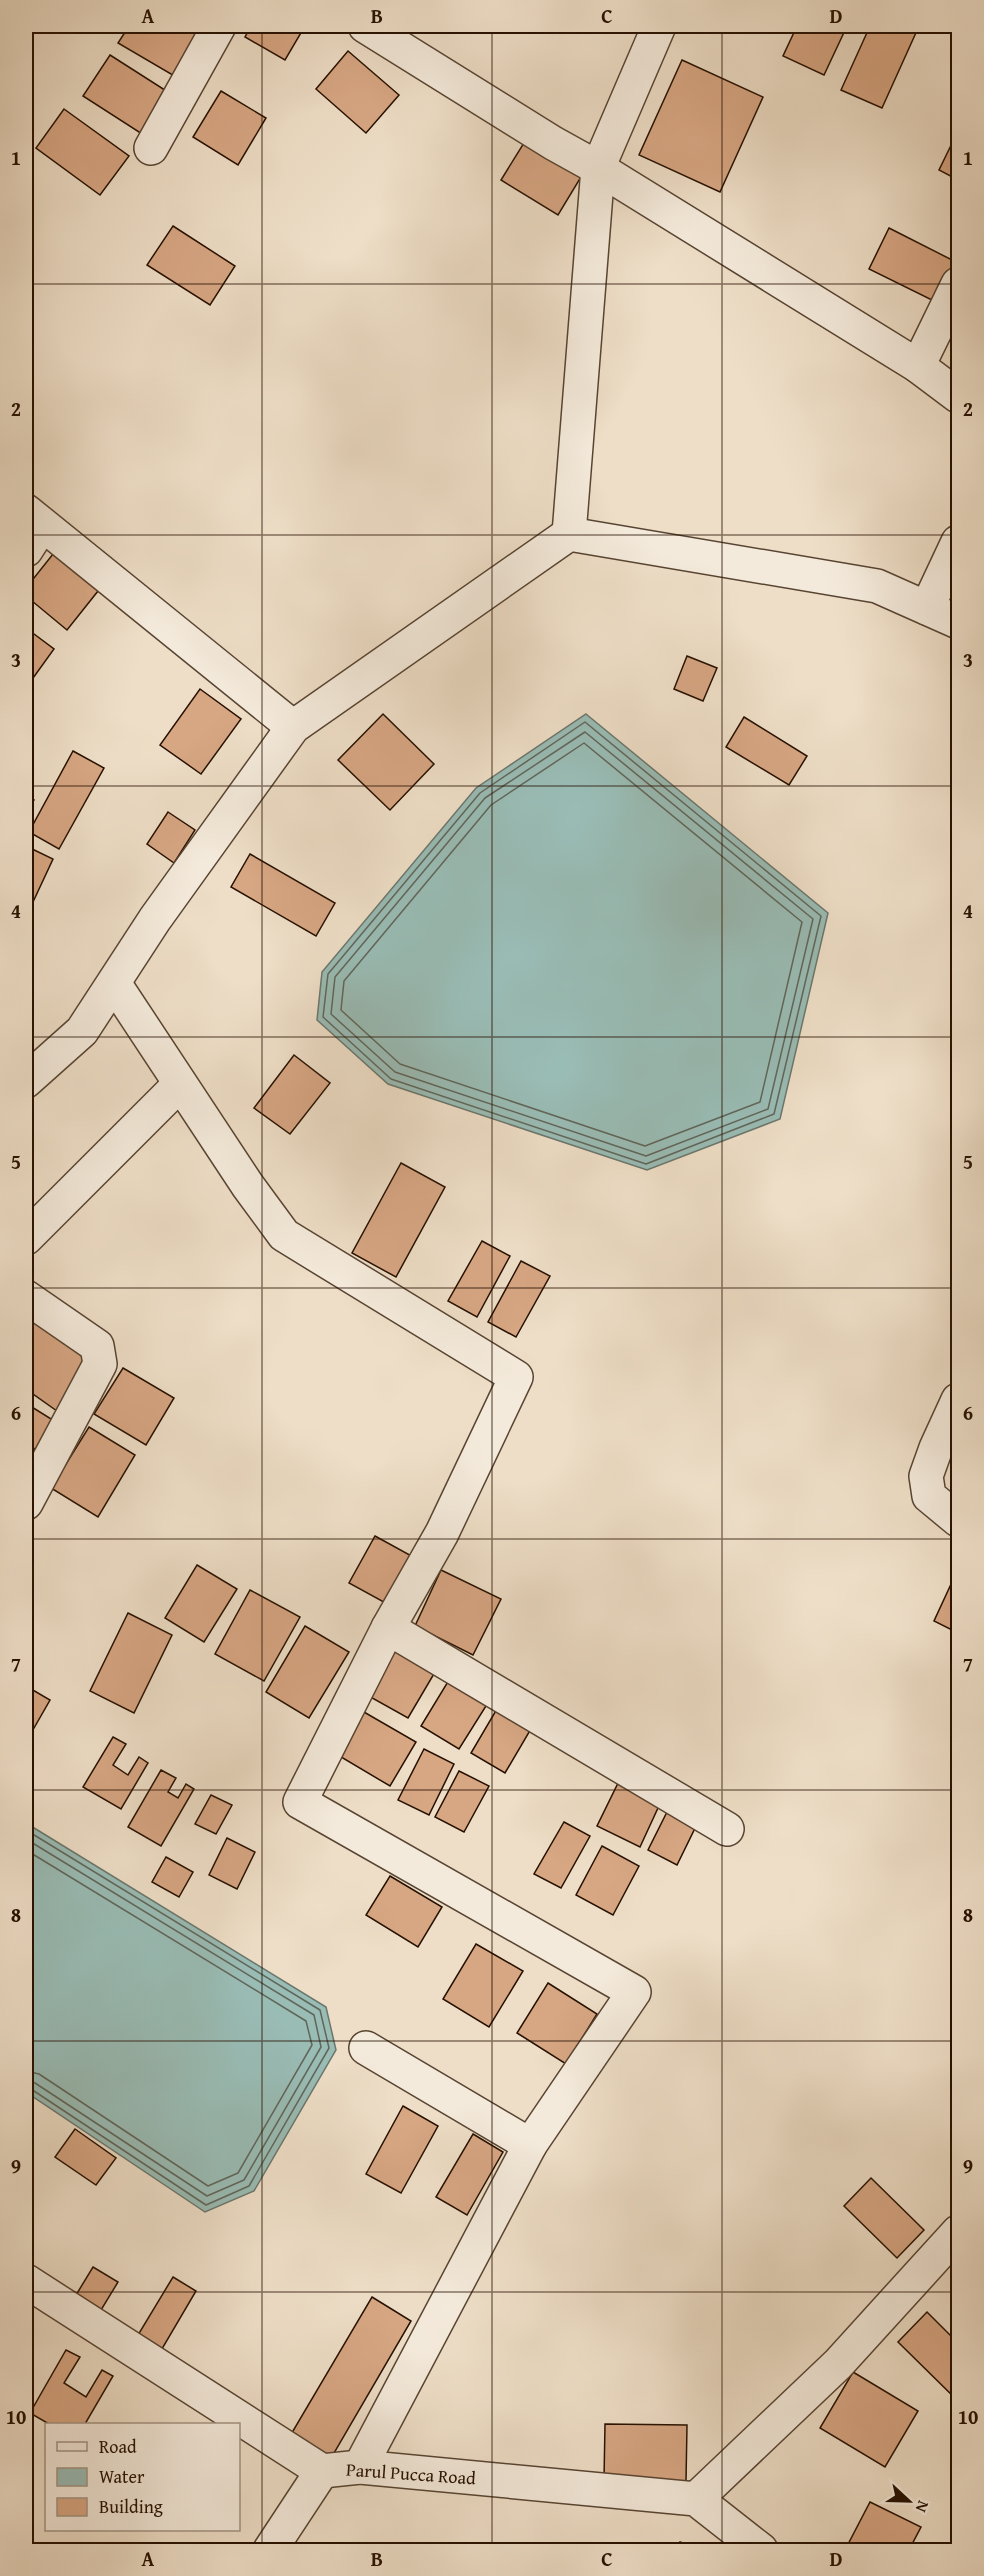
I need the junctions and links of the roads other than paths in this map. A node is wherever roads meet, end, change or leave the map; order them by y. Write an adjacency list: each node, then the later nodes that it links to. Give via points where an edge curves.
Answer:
1 (219, 26): 4 (street)
2 (365, 26): 5 (street)
3 (660, 26): 5 (street)
4 (151, 148)
5 (598, 168): 7 (street); 10 (street)
6 (958, 284): 7 (street)
7 (918, 366): 8 (street)
8 (958, 396)
9 (31, 529): 14 (street)
10 (569, 534): 12 (street, via 878,586); 14 (street)
11 (958, 542): 12 (street)
12 (927, 608): 13 (street)
13 (958, 622)
14 (293, 727): 15 (street, via 155,919)
15 (114, 983): 16 (street, via 82,1031); 17 (street)
16 (26, 1081)
17 (180, 1084): 18 (street); 23 (street, via 284,1235 516,1377 442,1533)
18 (26, 1238)
19 (26, 1297): 21 (street, via 97,1346 100,1364)
20 (958, 1400): 22 (street, via 926,1476 929,1496)
21 (26, 1503)
22 (958, 1520)
23 (388, 1628): 24 (street); 26 (street, via 300,1802 634,1992)
24 (728, 1829)
25 (366, 2048): 26 (street)
26 (530, 2145): 29 (street)
27 (958, 2232): 31 (street, via 838,2364)
28 (26, 2281): 30 (street, Parul Pucca Road)
29 (360, 2467): 30 (street, Parul Pucca Road); 31 (street, Parul Pucca Road)
30 (322, 2471): 32 (street)
31 (696, 2499): 33 (street)
32 (270, 2550)
33 (761, 2550)

